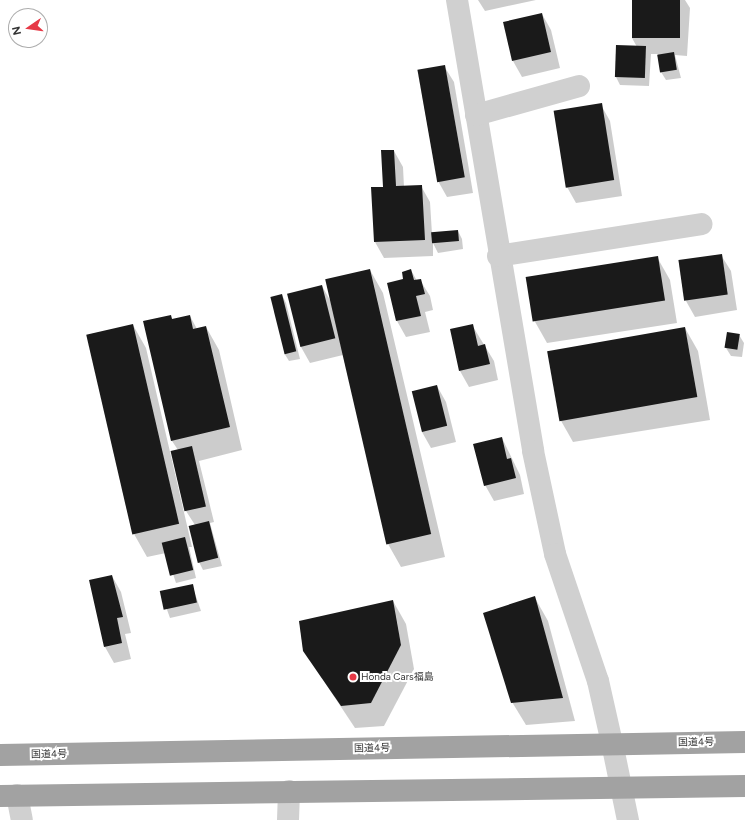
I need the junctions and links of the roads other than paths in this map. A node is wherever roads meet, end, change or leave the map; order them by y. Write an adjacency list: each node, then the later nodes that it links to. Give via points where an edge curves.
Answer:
1 (457, 0): 3 (street)
2 (579, 86): 3 (street)
3 (476, 115): 5 (street)
4 (702, 224): 5 (street)
5 (498, 256): 7 (street, via 532,451 555,554 598,681)
6 (745, 742): 7 (highway, 国道4号)
7 (612, 743): 8 (highway, 国道4号); 10 (street)
8 (0, 755)
9 (745, 786): 10 (highway)
10 (621, 789): 11 (highway); 15 (street)
11 (289, 791): 12 (highway); 14 (street)
12 (8, 796): 13 (street)
13 (22, 820)
14 (288, 820)
15 (628, 820)

